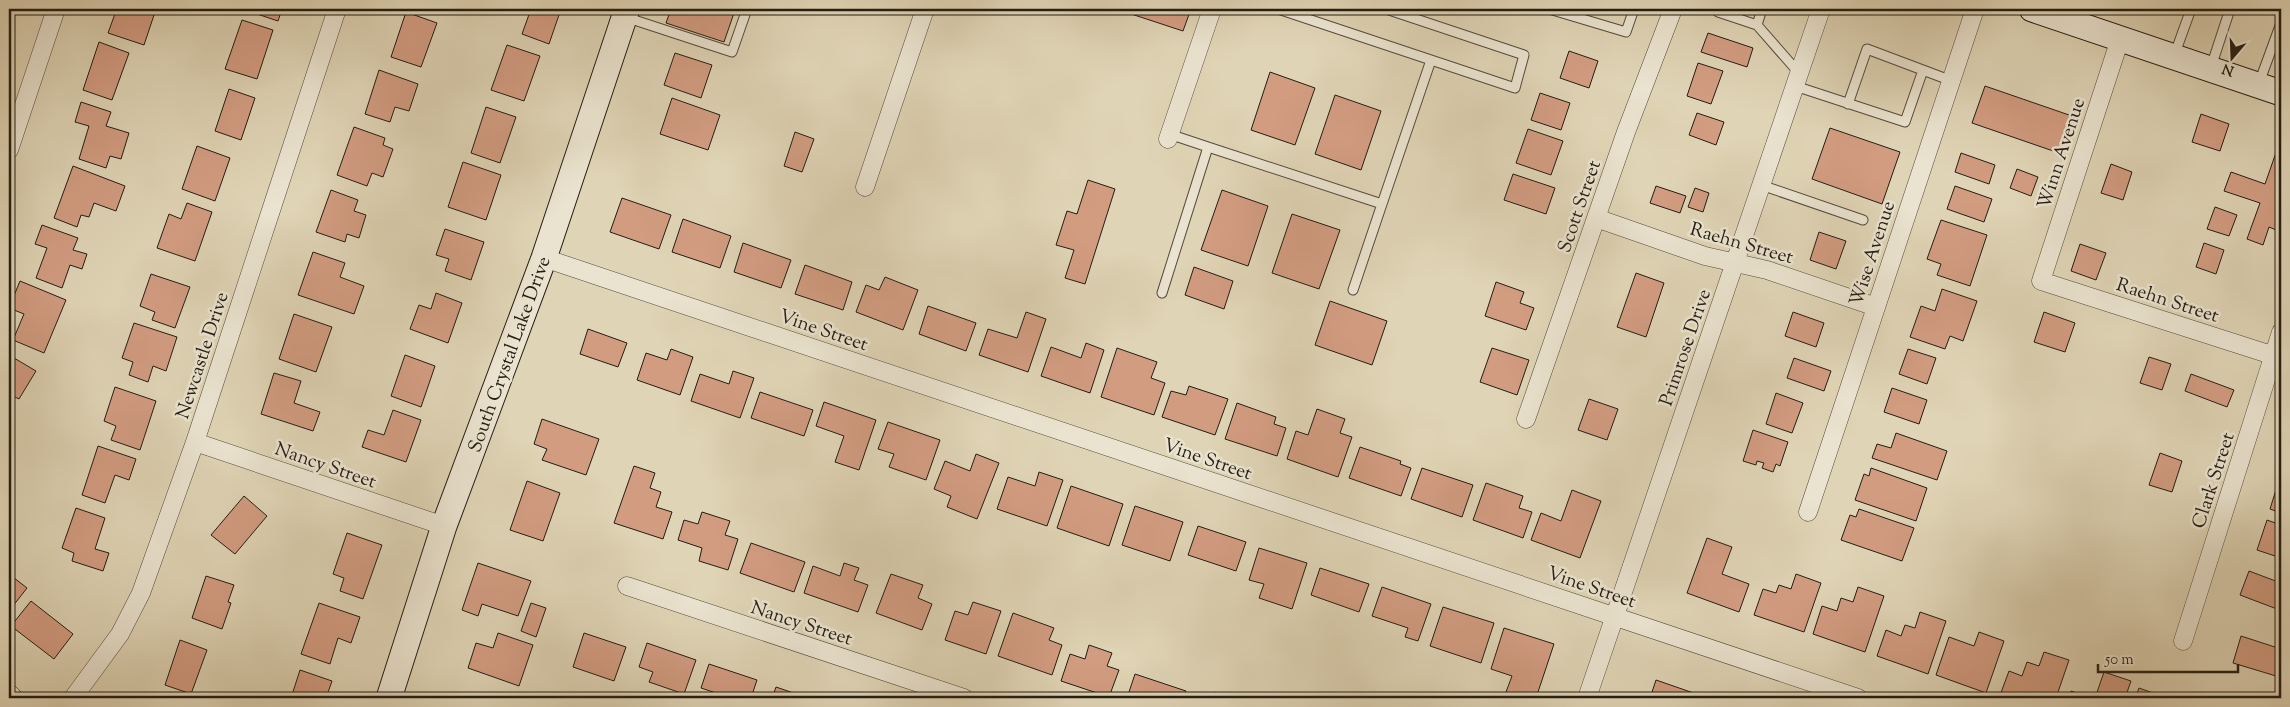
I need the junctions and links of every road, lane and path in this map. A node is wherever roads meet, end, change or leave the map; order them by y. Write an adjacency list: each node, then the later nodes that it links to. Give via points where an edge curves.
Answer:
1 (56, 9): 32 (street)
2 (337, 9): 47 (street, Newcastle Drive)
3 (746, 9): 17 (lane, via 732,52)
4 (925, 9): 34 (street)
5 (1212, 9): 30 (street)
6 (1278, 9): 23 (lane)
7 (1386, 9): 23 (lane, via 1524,55 1515,88)
8 (1549, 9): 9 (lane, via 1626,32)
9 (1634, 9)
10 (1673, 9): 36 (street, Scott Street)
11 (1762, 9): 20 (lane)
12 (1821, 9): 26 (street, Primrose Drive)
13 (1975, 9): 27 (street, Wise Avenue)
14 (2032, 9): 21 (street)
15 (2191, 9): 22 (lane)
16 (2230, 9): 24 (lane)
17 (626, 12): 38 (street, South Crystal Lake Drive)
18 (1718, 12): 20 (lane)
19 (2281, 23): 28 (lane)
20 (1757, 25): 26 (lane)
21 (2120, 39): 22 (street); 40 (street, Winn Avenue)
22 (2174, 57): 24 (street)
23 (1431, 60): 35 (lane)
24 (2210, 69): 28 (street)
25 (1923, 70): 27 (lane); 29 (lane, via 1905,122); 29 (lane, via 1867,49)
26 (1797, 80): 29 (lane); 33 (street, Primrose Drive)
27 (1952, 81): 43 (street, Wise Avenue)
28 (2270, 89)
29 (1848, 104)
30 (1168, 136): 31 (lane)
31 (1208, 147): 35 (lane); 42 (lane)
32 (9, 150)
33 (1761, 185): 37 (lane); 39 (street, Primrose Drive)
34 (865, 187)
35 (1382, 204): 41 (lane)
36 (1596, 218): 39 (street, Raehn Street, via 1706,256); 46 (street, Scott Street)
37 (1863, 220)
38 (544, 258): 49 (street, South Crystal Lake Drive); 51 (street, Vine Street)
39 (1735, 262): 43 (street, Raehn Street); 51 (street, Primrose Drive)
40 (2041, 281): 45 (street, Raehn Street)
41 (1353, 290)
42 (1162, 293)
43 (1876, 307): 48 (street, Wise Avenue)
44 (2281, 332): 45 (street, Clark Street)
45 (2277, 357): 52 (street, Clark Street)
46 (1526, 419)
47 (195, 442): 49 (street, Nancy Street); 55 (street, Newcastle Drive, via 142,594 120,634)
48 (1808, 512)
49 (444, 526): 56 (street, South Crystal Lake Drive)
50 (627, 586): 57 (street, Nancy Street)
51 (1614, 616): 58 (street, Primrose Drive); 59 (street, Vine Street)
52 (2183, 641)
53 (9, 693): 54 (street)
54 (14, 698)
55 (73, 698)
56 (389, 698)
57 (964, 698)
58 (1587, 698)
59 (1858, 698)

